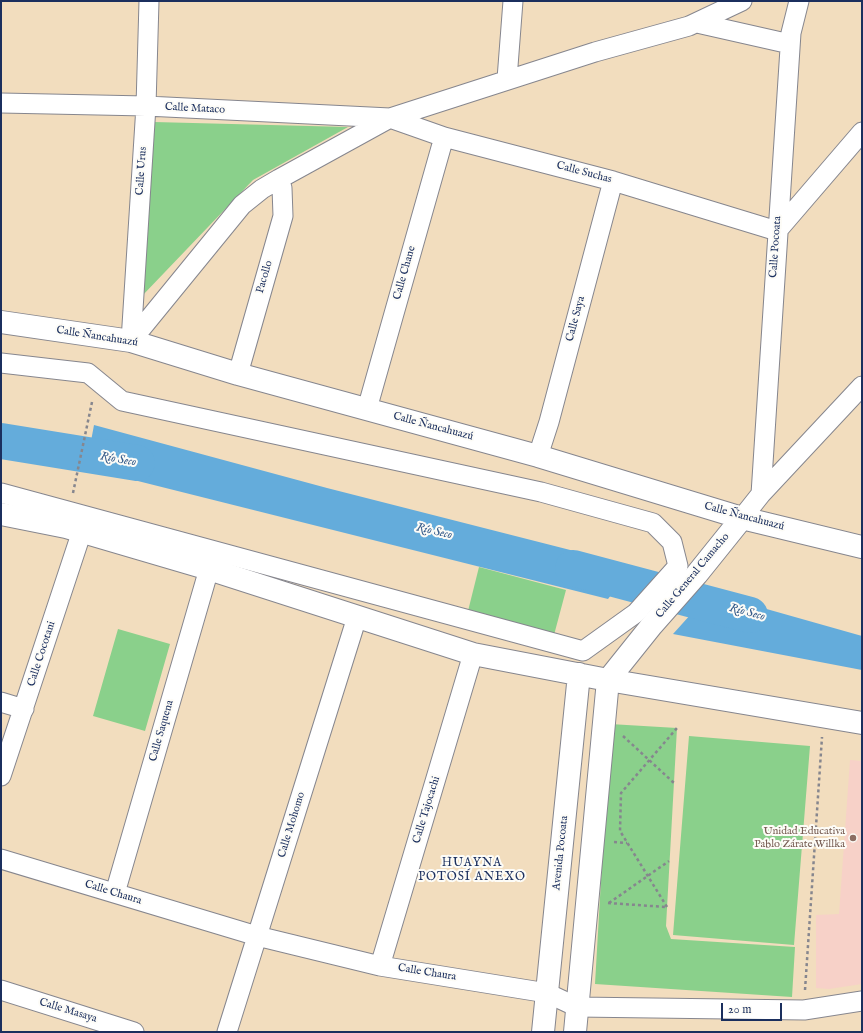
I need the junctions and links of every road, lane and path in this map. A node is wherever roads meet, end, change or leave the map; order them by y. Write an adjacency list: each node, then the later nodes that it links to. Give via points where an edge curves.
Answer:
1 (149, 1): 9 (street, Calle Urus)
2 (513, 1): 7 (street)
3 (742, 1): 5 (street)
4 (799, 1): 6 (street, Calle Pocoata)
5 (697, 23): 6 (street); 7 (street)
6 (790, 44): 15 (street, Calle Pocoata)
7 (507, 79): 10 (street)
8 (1, 103): 9 (street, Calle Mataco)
9 (146, 106): 10 (street, Calle Mataco); 17 (street, Calle Urus)
10 (390, 118): 12 (street, Calle Suchas); 13 (street)
11 (862, 132): 15 (street)
12 (444, 137): 14 (street, Calle Suchas); 21 (street, Calle Chane)
13 (279, 179): 17 (street, via 242,205); 19 (street, Pacollo, via 282,188 283,216)
14 (613, 181): 15 (street, Calle Suchas); 23 (street, Calle Saya)
15 (777, 231): 26 (street, Calle Pocoata)
16 (1, 322): 17 (street, Calle Ñancahuazú)
17 (131, 341): 19 (street, Calle Ñancahuazú)
18 (1, 363): 32 (street, via 88,373 122,400 541,492 653,524 672,542)
19 (238, 374): 21 (street, Calle Ñancahuazú)
20 (862, 386): 26 (street, Calle General Camacho)
21 (367, 409): 23 (street, Calle Ñancahuazú)
22 (88, 422): 24 (path)
23 (538, 456): 28 (street, Calle Ñancahuazú)
24 (81, 461)
25 (1, 493): 34 (street, via 583,651)
26 (761, 494): 28 (street, Calle General Camacho)
27 (1, 514): 29 (street)
28 (742, 518): 30 (street, Calle Ñancahuazú); 32 (street, Calle General Camacho)
29 (82, 531): 31 (street); 39 (street, Calle Cocotani)
30 (862, 547)
31 (209, 568): 33 (street); 50 (street, Calle Saquena)
32 (688, 570): 34 (street, Calle General Camacho)
33 (357, 617): 35 (street); 53 (street, Calle Mohomo)
34 (644, 619): 37 (street, Calle General Camacho)
35 (473, 654): 36 (street); 54 (street, Calle Tajocachi)
36 (579, 674): 37 (street); 56 (street, Avenida Pocoata)
37 (608, 680): 40 (street); 42 (street)
38 (1, 702): 39 (street)
39 (24, 709): 45 (street, Calle Cocotani)
40 (824, 717): 41 (street); 59 (path)
41 (862, 723)
42 (604, 727): 44 (path, via 610,724); 52 (street)
43 (677, 728): 44 (path)
44 (650, 760): 46 (path); 49 (path, via 622,793 620,831)
45 (1, 776)
46 (674, 783)
47 (1, 859): 50 (street, Calle Chaura)
48 (669, 861): 49 (path)
49 (647, 875): 51 (path); 51 (path, via 667,907)
50 (115, 893): 53 (street, Calle Chaura)
51 (608, 903): 52 (path, via 599,910)
52 (586, 911): 58 (street)
53 (257, 936): 54 (street, Calle Chaura); 61 (street, Calle Mohomo)
54 (380, 966): 56 (street, Calle Chaura)
55 (1, 990): 60 (street, Calle Masaya)
56 (547, 993): 58 (street, Calle Chaura); 62 (street, Avenida Pocoata)
57 (862, 1001): 59 (street, Calle Chaura)
58 (577, 1007): 59 (street, Calle Chaura); 63 (street)
59 (804, 1010)
60 (134, 1032)
61 (227, 1032)
62 (543, 1032)
63 (575, 1032)

